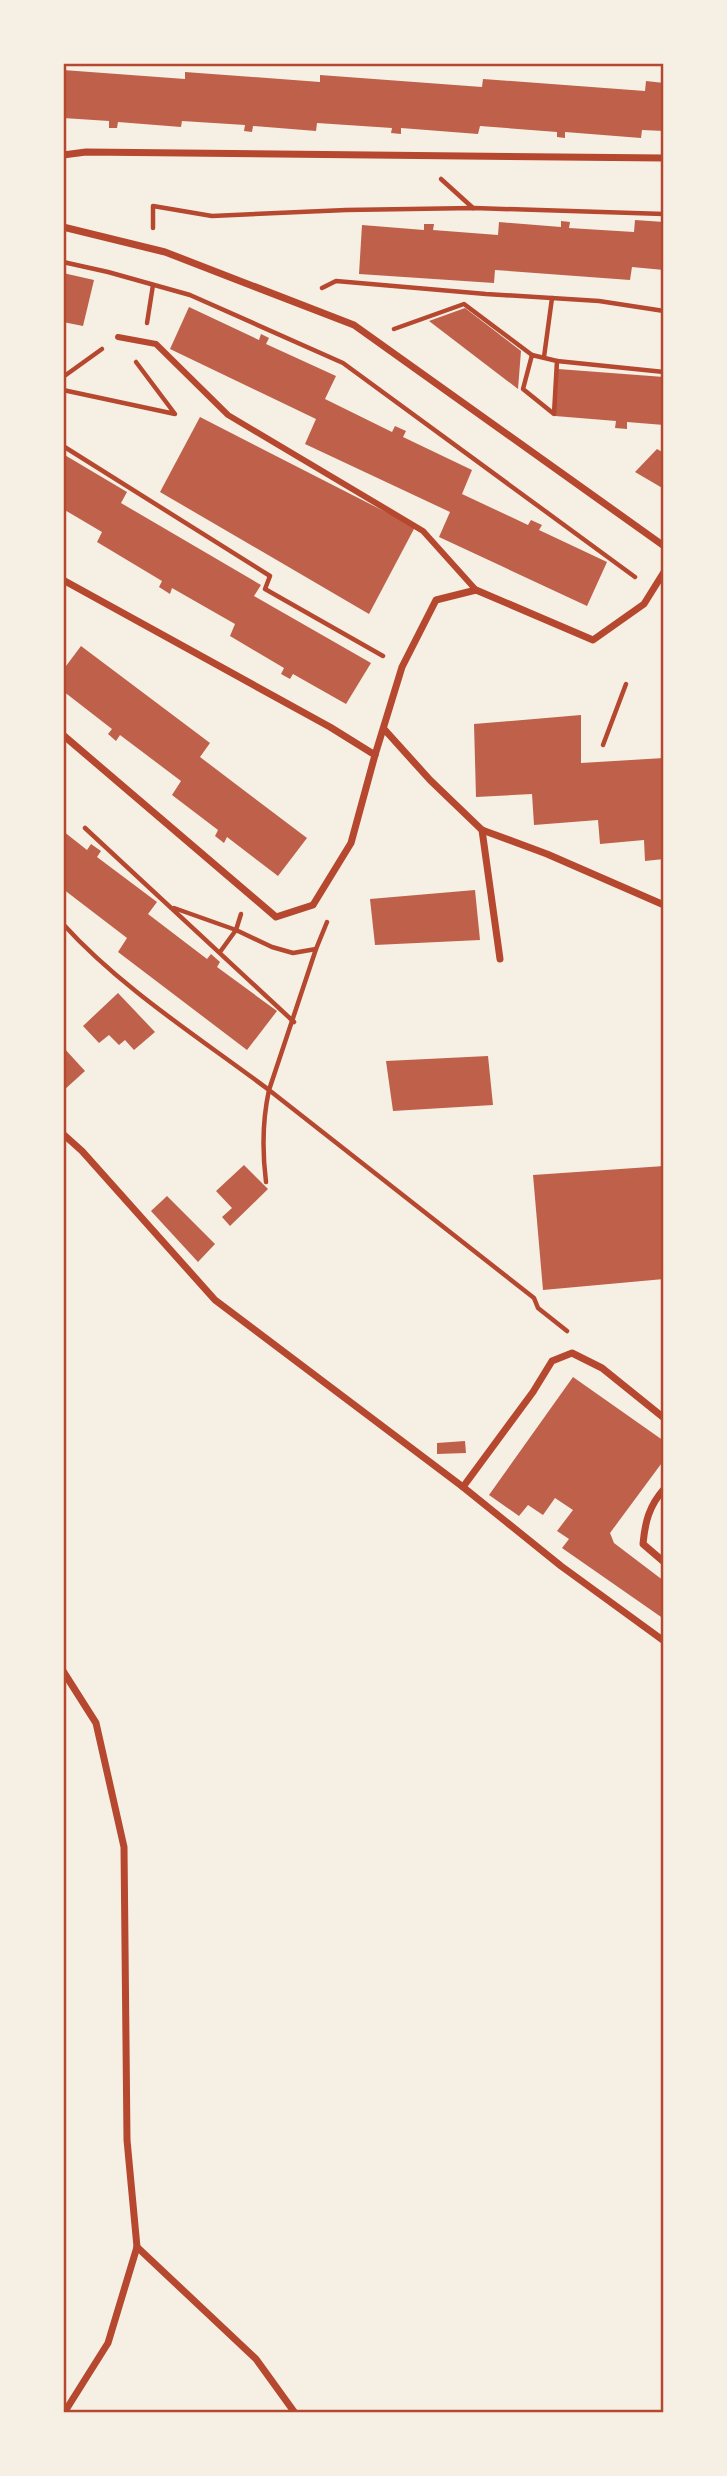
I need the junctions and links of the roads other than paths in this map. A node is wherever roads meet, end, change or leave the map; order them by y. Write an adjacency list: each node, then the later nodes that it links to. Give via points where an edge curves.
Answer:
1 (63, 155): 2 (street)
2 (664, 158)
3 (63, 227): 5 (street, via 153,250 354,325)
4 (118, 337): 8 (street, via 156,344 228,415 423,531)
5 (664, 546)
6 (664, 572): 8 (street, via 644,604 593,640)
7 (63, 580): 11 (street)
8 (475, 590): 9 (street, via 436,600 402,667)
9 (384, 729): 11 (street); 12 (street)
10 (63, 735): 11 (street, via 276,917 313,905 351,843)
11 (375, 755)
12 (482, 830): 13 (street); 14 (street)
13 (664, 905)
14 (500, 959)
15 (63, 1134): 17 (street, via 215,1300)
16 (664, 1418): 17 (street, via 602,1368 572,1353 552,1361)
17 (463, 1487): 20 (street)
18 (664, 1489): 19 (street, via 645,1519 643,1544)
19 (664, 1562)
20 (664, 1641)
21 (63, 1671): 22 (street, via 96,1723 124,1847 127,2140)
22 (137, 2248): 23 (street, via 108,2343); 24 (street, via 256,2359)
23 (64, 2413)
24 (295, 2413)

